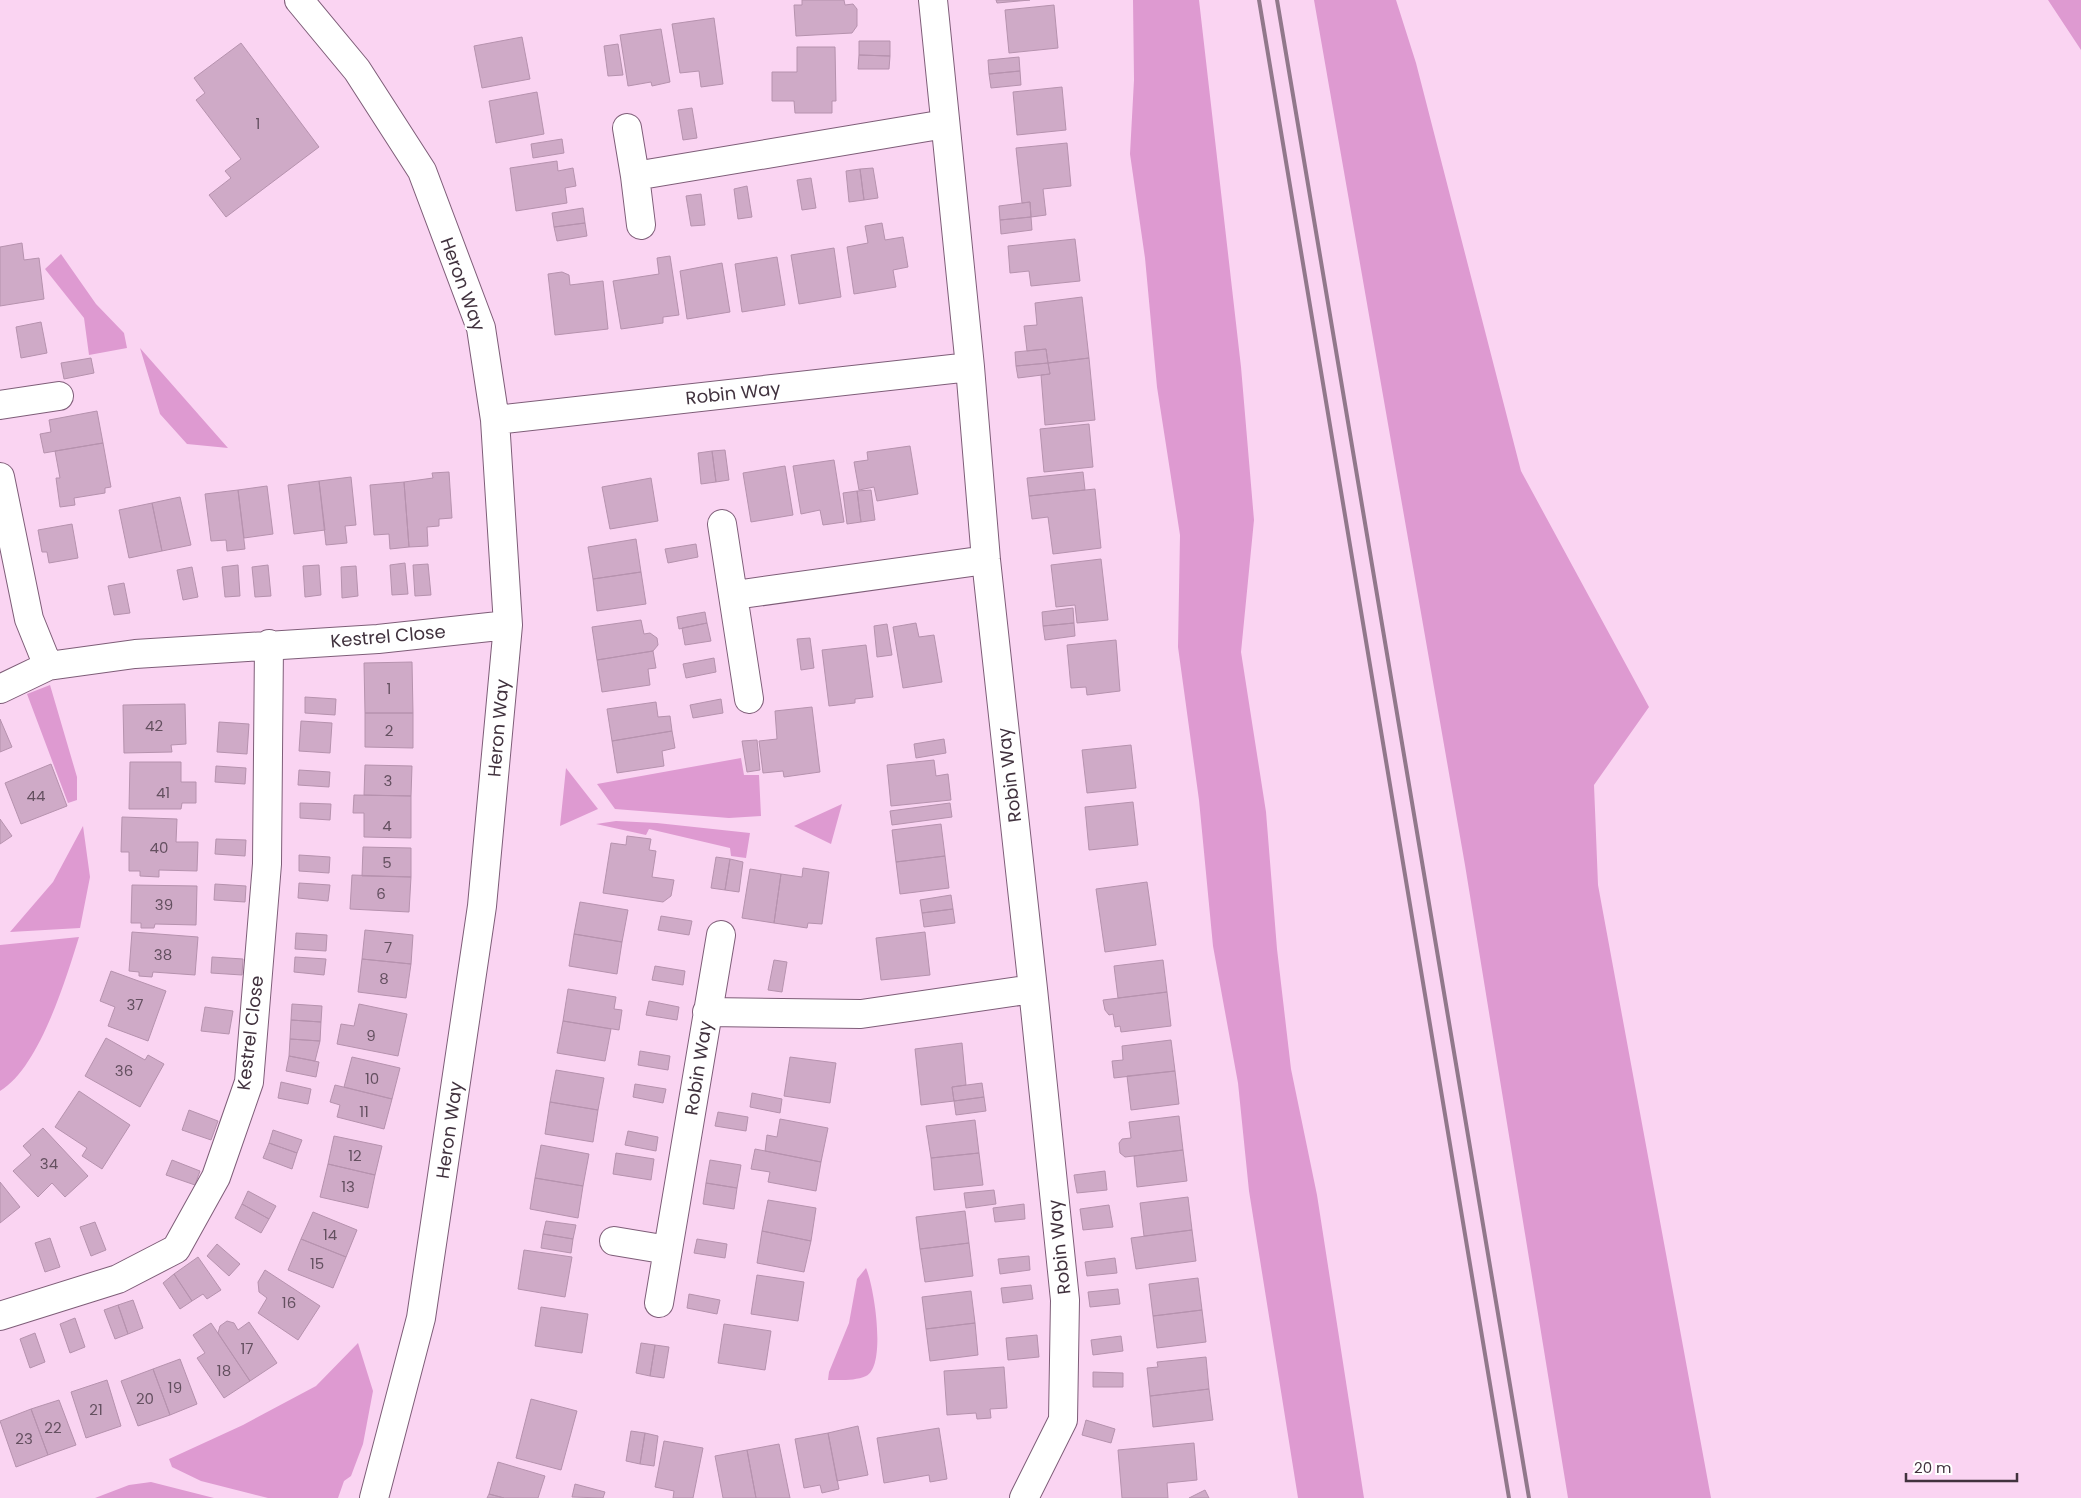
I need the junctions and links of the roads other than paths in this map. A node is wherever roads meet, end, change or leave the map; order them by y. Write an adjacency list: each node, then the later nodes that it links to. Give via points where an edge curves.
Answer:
1 (299, 0): 10 (street, Heron Way, via 357,70 422,171 481,328)
2 (933, 0): 3 (street, Robin Way)
3 (945, 124): 5 (street); 7 (street, Robin Way)
4 (627, 128): 5 (street)
5 (635, 176): 6 (street)
6 (641, 225)
7 (970, 367): 10 (street, Robin Way); 13 (street, Robin Way)
8 (59, 396): 9 (street)
9 (0, 405)
10 (495, 420): 15 (street, Heron Way)
11 (0, 477): 17 (street, via 30,620)
12 (722, 524): 14 (street)
13 (986, 560): 14 (street); 21 (street, Robin Way)
14 (735, 595): 19 (street)
15 (508, 625): 16 (street, Kestrel Close, via 378,639); 27 (street, Heron Way, via 482,906 425,1289)
16 (269, 644): 17 (street, Kestrel Close, via 135,654); 26 (street, Kestrel Close, via 267,864 249,1082 216,1177 176,1249 118,1279)
17 (48, 666): 18 (street, Kestrel Close)
18 (0, 689)
19 (749, 699)
20 (720, 935): 22 (street, Robin Way)
21 (1033, 989): 22 (street, Robin Way, via 861,1014); 28 (street, Robin Way, via 1065,1318 1063,1420)
22 (707, 1012): 24 (street, Robin Way)
23 (614, 1240): 24 (street)
24 (668, 1250): 25 (street, Robin Way)
25 (659, 1302)
26 (0, 1316)
27 (374, 1498)
28 (1024, 1498)

